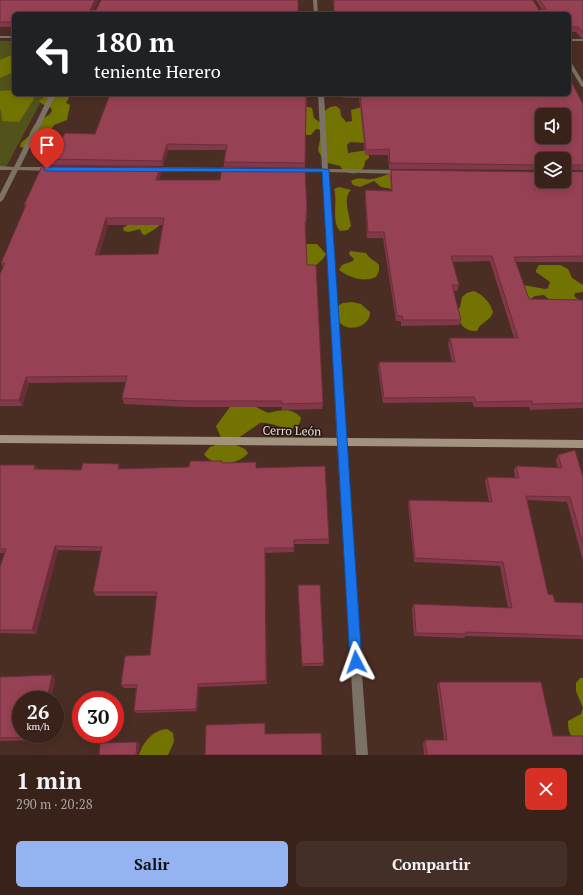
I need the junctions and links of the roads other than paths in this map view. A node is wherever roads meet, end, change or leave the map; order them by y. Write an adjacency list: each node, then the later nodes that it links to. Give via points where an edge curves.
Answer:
1 (315, 0): 2 (street)
2 (316, 12)
3 (0, 36): 4 (street)
4 (12, 37)
5 (571, 40): 6 (street)
6 (583, 40)
7 (571, 65): 8 (street)
8 (583, 86)
9 (52, 96): 12 (street)
10 (321, 96): 17 (street)
11 (0, 168): 12 (street)
12 (16, 168): 13 (street); 19 (street)
13 (56, 169)
14 (143, 169): 15 (street)
15 (238, 170)
16 (286, 170): 17 (street)
17 (326, 170): 18 (street); 21 (street)
18 (411, 172)
19 (0, 200)
20 (0, 439): 21 (street, Cerro León)
21 (341, 443): 22 (street, Cerro León); 23 (street)
22 (583, 444)
23 (362, 755)

